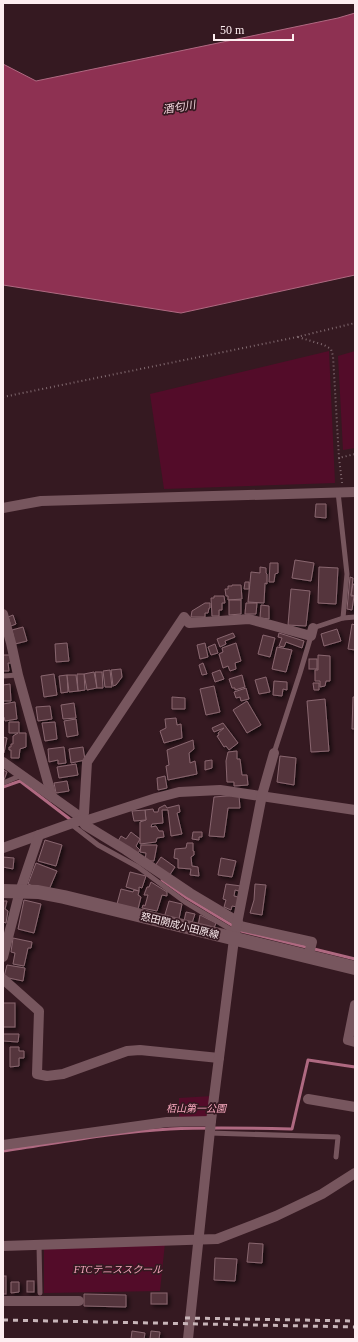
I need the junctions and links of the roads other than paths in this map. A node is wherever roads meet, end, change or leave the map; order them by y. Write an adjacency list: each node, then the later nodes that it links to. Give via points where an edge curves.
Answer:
1 (341, 492): 2 (street); 3 (street, via 41,501); 6 (lane, via 346,574)
2 (355, 492)
3 (3, 508)
4 (3, 614): 8 (street, via 9,648)
5 (355, 617): 6 (lane)
6 (343, 618): 7 (lane)
7 (312, 632): 10 (lane); 17 (street, via 250,619 189,623 184,617 87,762 84,813)
8 (18, 675): 9 (lane); 15 (street)
9 (3, 676)
10 (274, 753): 14 (street)
11 (3, 762): 12 (street)
12 (23, 775): 13 (lane); 15 (street)
13 (3, 783)
14 (262, 795): 16 (street); 17 (street, via 220,790 179,792); 22 (street)
15 (52, 797): 17 (street, via 79,816)
16 (355, 810)
17 (76, 822): 18 (street); 22 (street, via 86,825 126,850 190,893)
18 (39, 835): 19 (street); 20 (street)
19 (3, 848)
20 (20, 890): 21 (main road, 怒田開成小田原線); 22 (main road, 怒田開成小田原線); 23 (street)
21 (3, 891)
22 (236, 929): 24 (main road, 怒田開成小田原線, via 308,957); 28 (street)
23 (3, 957)
24 (355, 968)
25 (3, 979): 28 (street, via 39,1011 37,1074 63,1074 127,1051)
26 (355, 1005): 27 (street, via 348,1040)
27 (355, 1042)
28 (219, 1058): 31 (street)
29 (308, 1099): 30 (street)
30 (355, 1107)
31 (211, 1120): 32 (street); 33 (street, via 167,1122)
32 (210, 1132): 34 (lane, via 338,1137); 36 (street)
33 (3, 1145)
34 (336, 1158)
35 (355, 1173): 36 (street, via 322,1194 250,1227 218,1239)
36 (199, 1240): 37 (street); 42 (street)
37 (39, 1244): 38 (street); 39 (lane)
38 (3, 1246)
39 (40, 1293)
40 (3, 1301): 41 (street)
41 (79, 1301)
42 (188, 1339)

